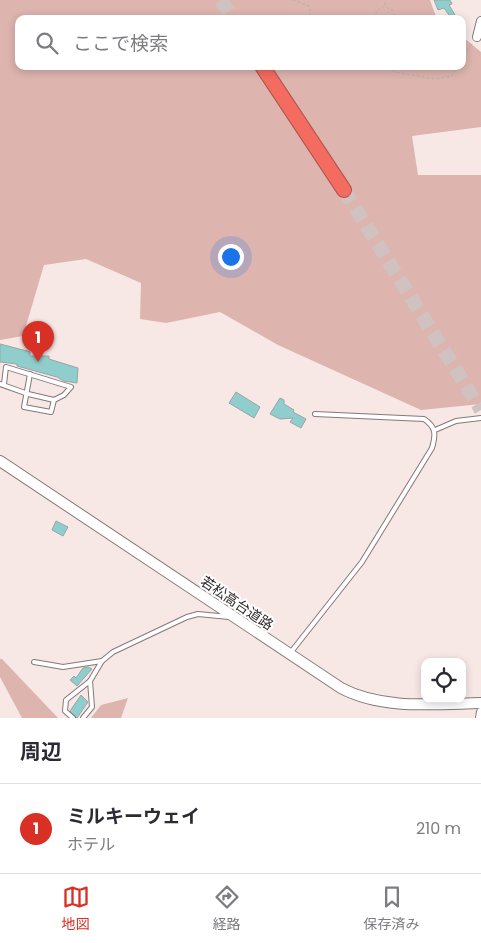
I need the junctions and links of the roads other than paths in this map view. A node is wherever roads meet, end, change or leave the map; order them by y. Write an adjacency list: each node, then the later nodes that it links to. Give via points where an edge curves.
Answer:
1 (481, 21): 2 (street)
2 (476, 37)
3 (265, 70): 4 (highway)
4 (344, 190)
5 (0, 365): 6 (lane)
6 (6, 367): 7 (lane); 8 (lane)
7 (30, 374): 9 (lane); 10 (lane, via 71,387)
8 (2, 384): 9 (lane)
9 (28, 394): 10 (lane); 10 (lane, via 24,406 35,411 51,412)
10 (54, 400)
11 (315, 414): 13 (lane, via 424,418)
12 (481, 418): 13 (lane, via 456,421)
13 (435, 430): 16 (lane, via 432,448 362,562)
14 (0, 461): 15 (street, 若松高台道路)
15 (233, 617): 16 (street, 若松高台道路); 17 (lane, via 198,614 187,617 113,652)
16 (289, 654): 20 (street, 若松高台道路, via 359,698 386,702)
17 (102, 661): 18 (lane, via 62,667); 19 (lane)
18 (34, 662)
19 (90, 681): 22 (lane, via 66,700 65,711); 23 (lane, via 92,707)
20 (481, 704)
21 (481, 712): 24 (street)
22 (73, 718)
23 (84, 718)
24 (480, 718)

